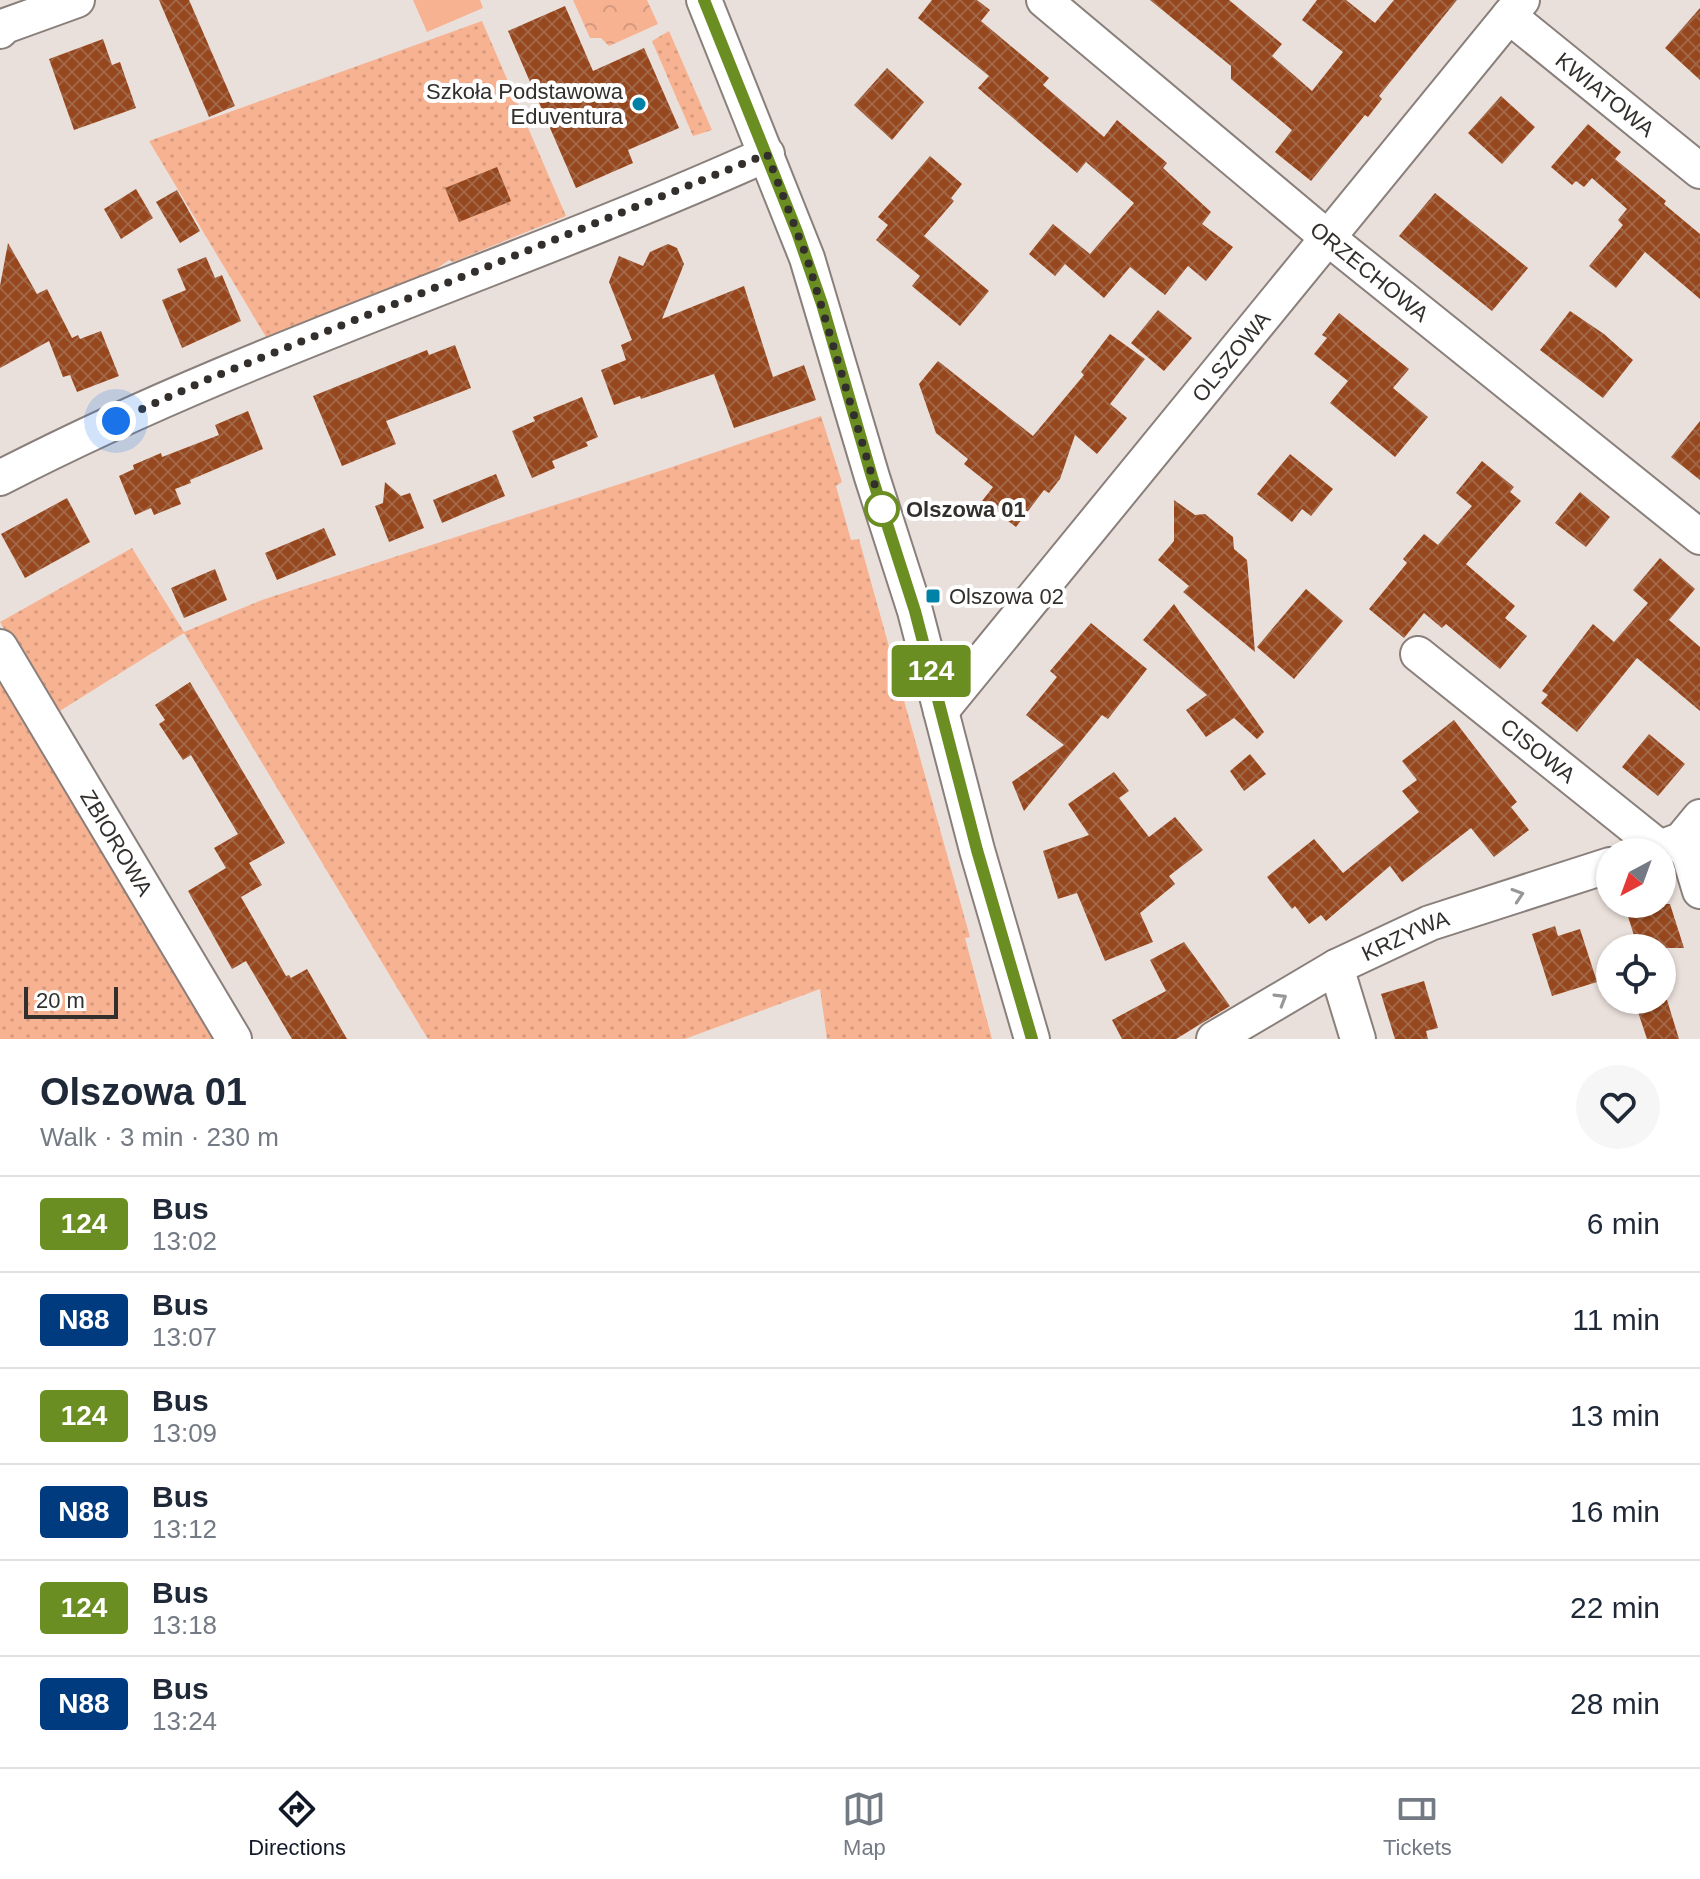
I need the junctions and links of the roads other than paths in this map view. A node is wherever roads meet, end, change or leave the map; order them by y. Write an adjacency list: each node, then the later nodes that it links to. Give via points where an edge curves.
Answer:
1 (77, 0): 5 (street)
2 (704, 0): 6 (street)
3 (1044, 0): 8 (street, ORZECHOWA)
4 (1516, 8): 7 (street, KWIATOWA); 8 (street, OLSZOWA)
5 (0, 31)
6 (767, 154): 9 (street, via 206,380); 13 (street, via 822,304)
7 (1700, 171)
8 (1328, 238): 10 (street, ORZECHOWA); 13 (street, OLSZOWA)
9 (0, 478)
10 (1700, 537)
11 (0, 647): 19 (street, ZBIOROWA)
12 (1418, 654): 14 (street, CISOWA)
13 (941, 711): 20 (street)
14 (1671, 838)
15 (1676, 843): 17 (street, via 1690,858)
16 (1596, 870): 18 (street, KRZYWA, one-way to 16, via 1430,923)
17 (1700, 891)
18 (1336, 967): 21 (street, KRZYWA, one-way to 18); 22 (street)
19 (234, 1039)
20 (1032, 1039)
21 (1214, 1039)
22 (1358, 1039)

